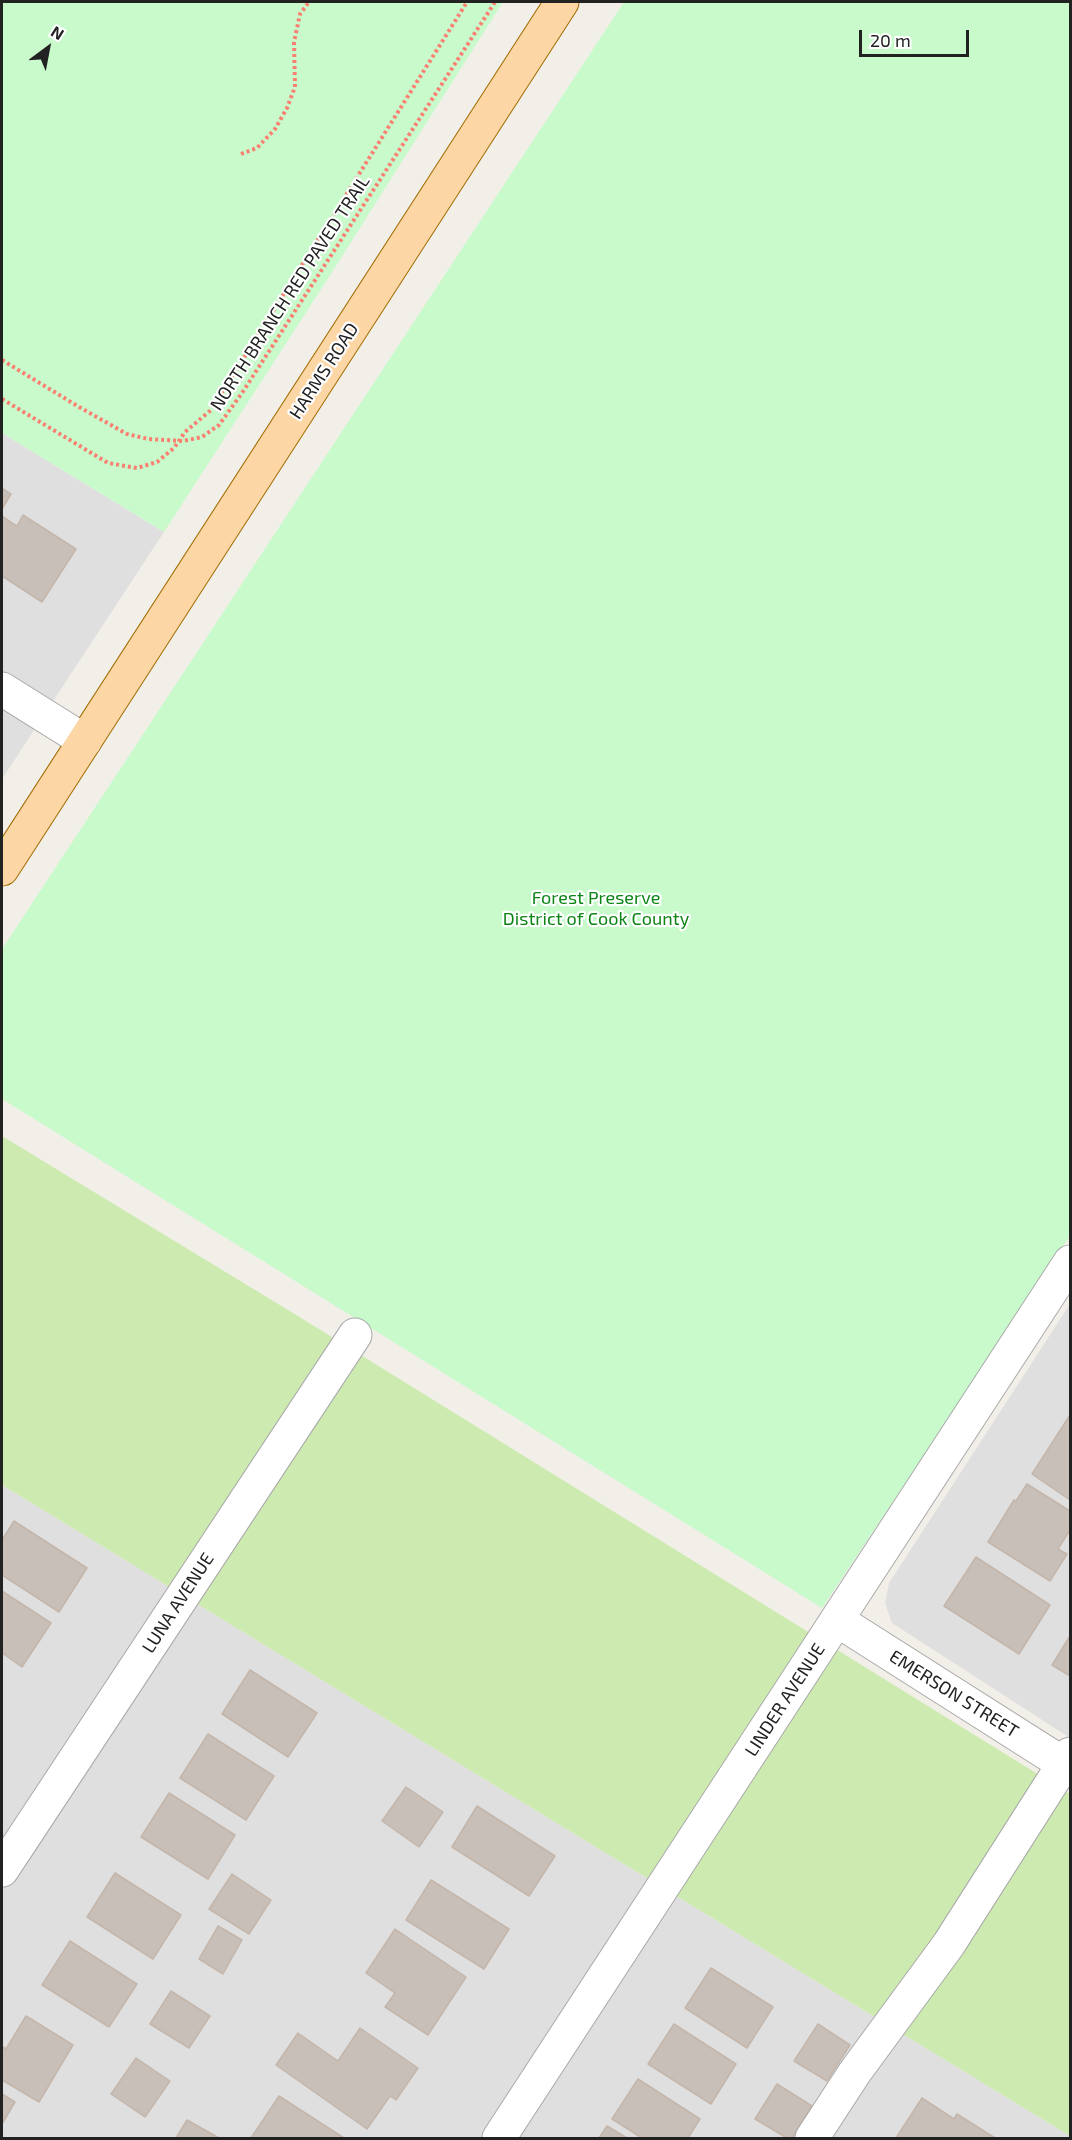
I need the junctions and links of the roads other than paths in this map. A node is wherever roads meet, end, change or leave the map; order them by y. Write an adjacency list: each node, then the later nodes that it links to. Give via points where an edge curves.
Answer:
1 (562, 2): 3 (main road, HARMS ROAD)
2 (2, 689): 3 (street)
3 (85, 741): 4 (main road, HARMS ROAD)
4 (2, 869)
5 (1071, 1262): 7 (street, LINDER AVENUE)
6 (355, 1335): 9 (street, LUNA AVENUE)
7 (837, 1620): 8 (street, EMERSON STREET); 10 (street, LINDER AVENUE)
8 (1068, 1762): 11 (street, via 949,1944 855,2072)
9 (2, 1870)
10 (499, 2139)
11 (812, 2139)

